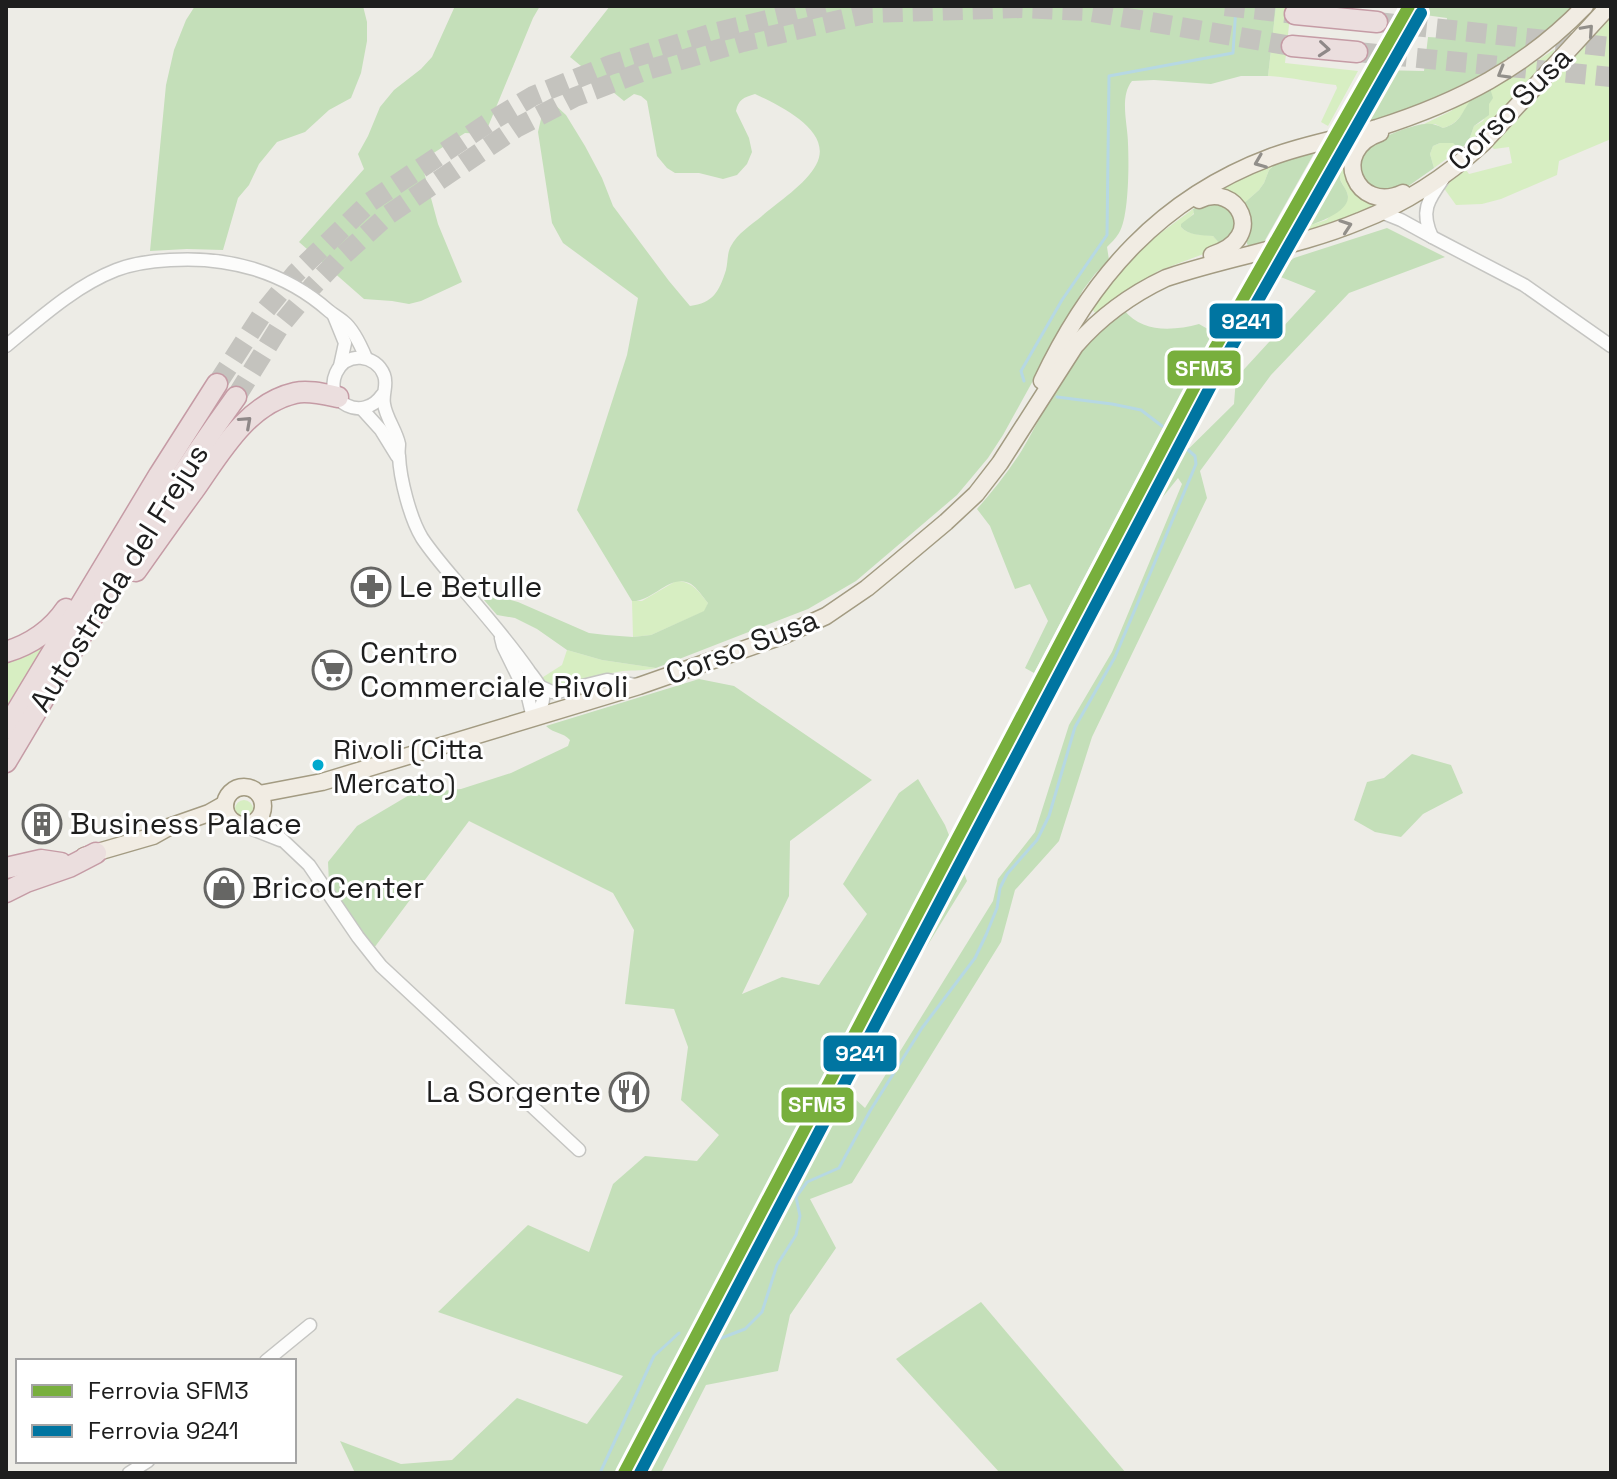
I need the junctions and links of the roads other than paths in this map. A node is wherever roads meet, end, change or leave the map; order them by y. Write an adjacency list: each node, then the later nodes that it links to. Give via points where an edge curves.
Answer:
1 (1585, 6): 7 (main road, Corso Susa, one-way to 7, via 1528,58)
2 (1609, 6): 8 (main road, Corso Susa, one-way to 2, via 1494,132)
3 (1295, 14): 4 (highway)
4 (1377, 22)
5 (1292, 46): 6 (highway, one-way to 6)
6 (1357, 52)
7 (1442, 104): 8 (main road, via 1422,120 1362,143 1353,169 1363,190 1383,198); 11 (main road, Corso Susa, one-way to 11, via 1249,166 1198,193)
8 (1446, 174): 9 (main road, Corso Susa); 10 (street, via 1427,206)
9 (1381, 212): 10 (street); 12 (main road, Corso Susa, one-way to 9)
10 (1432, 237): 15 (street, via 1539,294)
11 (1140, 238): 12 (main road, via 1208,196 1228,199 1242,217 1241,236 1230,248 1172,268); 23 (main road, Corso Susa, via 1075,320)
12 (1148, 287): 23 (main road, Corso Susa, via 1086,333)
13 (334, 316): 14 (street, via 304,292 247,266 217,260 156,261 99,278); 16 (street, via 350,328); 17 (street, via 345,343)
14 (6, 346)
15 (1611, 346)
16 (366, 358): 17 (street, via 352,358); 19 (street, via 383,372)
17 (340, 367): 21 (street, via 334,381)
18 (217, 384): 25 (highway, Autostrada del Frejus)
19 (382, 395): 22 (street); 24 (street)
20 (236, 397): 28 (highway, Autostrada del Frejus)
21 (338, 397): 22 (street); 28 (highway, one-way to 21, via 93,635 235,432 259,410 297,392)
22 (362, 409): 24 (street)
23 (1012, 444): 29 (main road, Corso Susa, via 962,507 826,616)
24 (399, 458): 26 (street, via 410,511 423,539)
25 (159, 475): 27 (highway, via 133,501 54,625 32,642); 32 (highway, Autostrada del Frejus)
26 (501, 635): 30 (street); 31 (street)
27 (6, 652)
28 (65, 663): 33 (highway, Autostrada del Frejus)
29 (639, 686): 30 (street, via 607,680 558,692); 31 (main road, Corso Susa)
30 (541, 687): 31 (street, via 543,702)
31 (533, 718): 35 (main road, Corso Susa, via 322,782)
32 (6, 729)
33 (6, 762)
34 (225, 804): 35 (main road, via 239,788 250,788); 36 (main road, via 227,815); 37 (main road)
35 (261, 806): 36 (main road, via 252,823); 38 (street)
36 (237, 822): 37 (main road); 38 (street)
37 (153, 836): 39 (main road)
38 (283, 841): 44 (street, via 309,865 381,966)
39 (96, 853): 40 (main road); 43 (highway)
40 (61, 863): 41 (highway, via 41,860); 42 (main road)
41 (6, 868)
42 (6, 880)
43 (6, 892)
44 (579, 1150)
45 (310, 1325): 46 (street)
46 (268, 1359)

